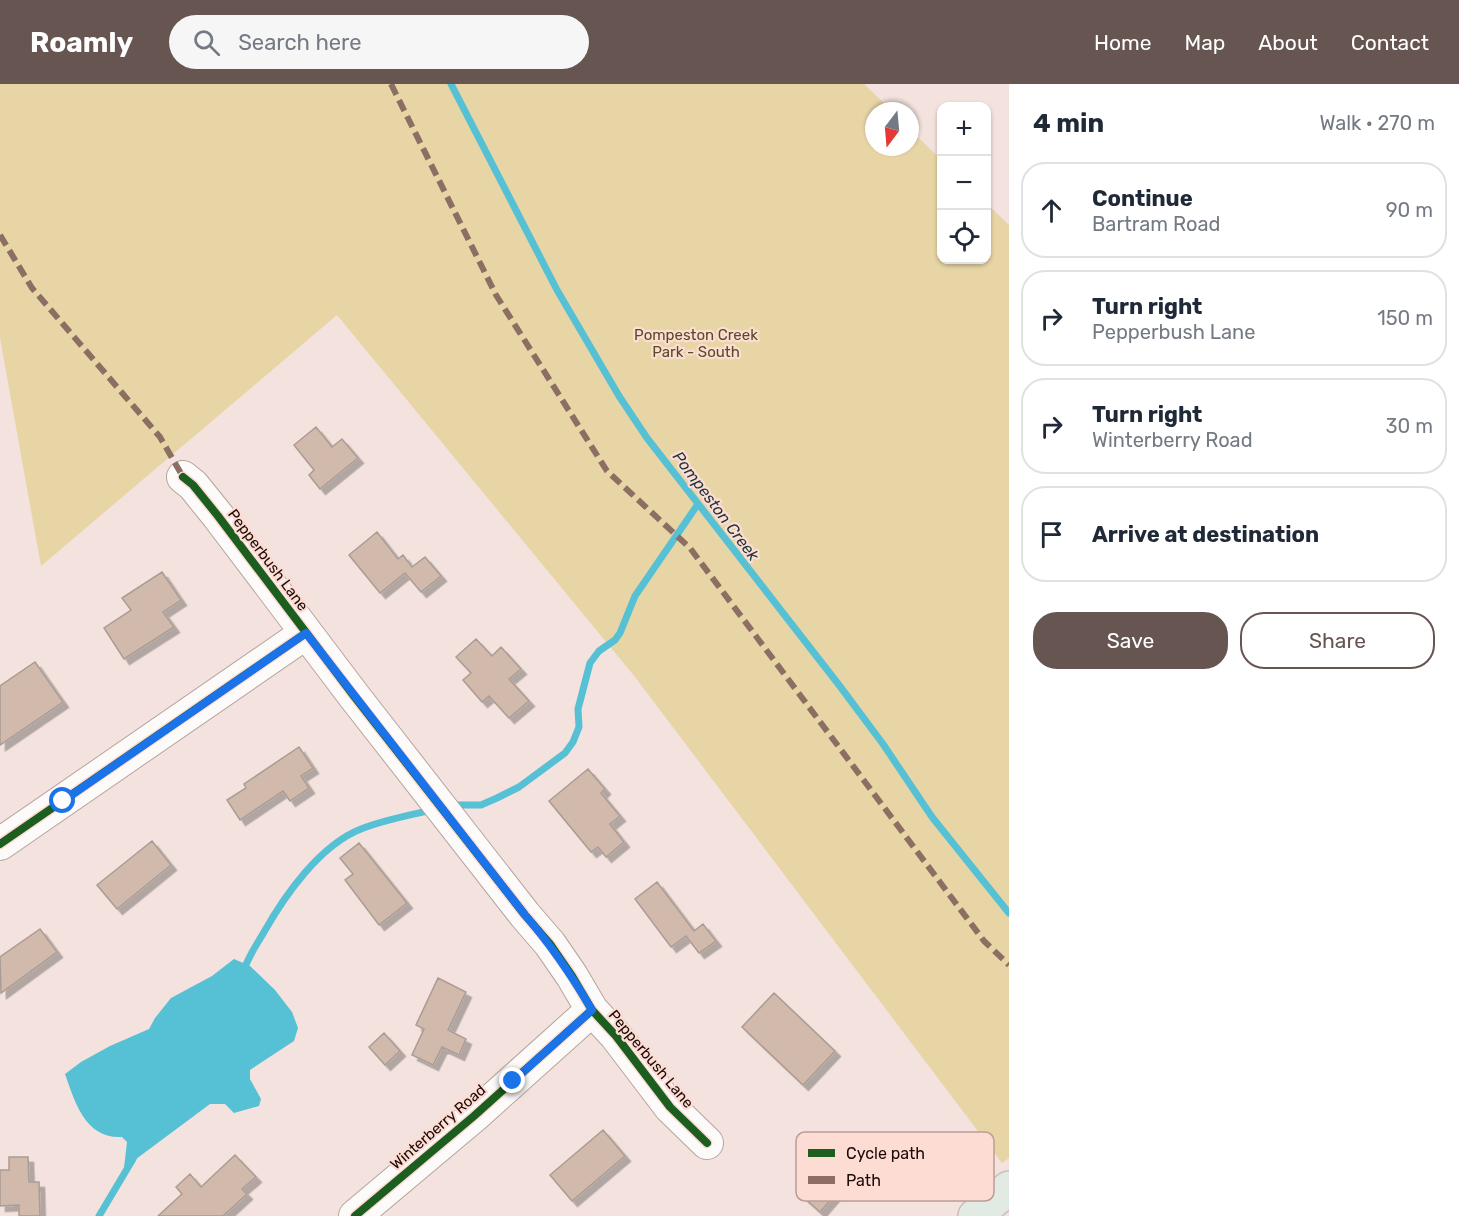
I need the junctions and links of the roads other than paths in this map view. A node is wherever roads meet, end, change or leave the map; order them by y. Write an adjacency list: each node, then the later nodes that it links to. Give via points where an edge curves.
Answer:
1 (183, 477): 2 (street, Pepperbush Lane, via 218,516)
2 (306, 633): 3 (street); 4 (street, Pepperbush Lane, via 550,944)
3 (0, 844)
4 (592, 1010): 5 (street, Pepperbush Lane, via 670,1107); 9 (street, Winterberry Road)
5 (706, 1143)
6 (1009, 1188): 7 (main road)
7 (994, 1200)
8 (993, 1201): 10 (main road)
9 (356, 1216)
10 (975, 1216)

